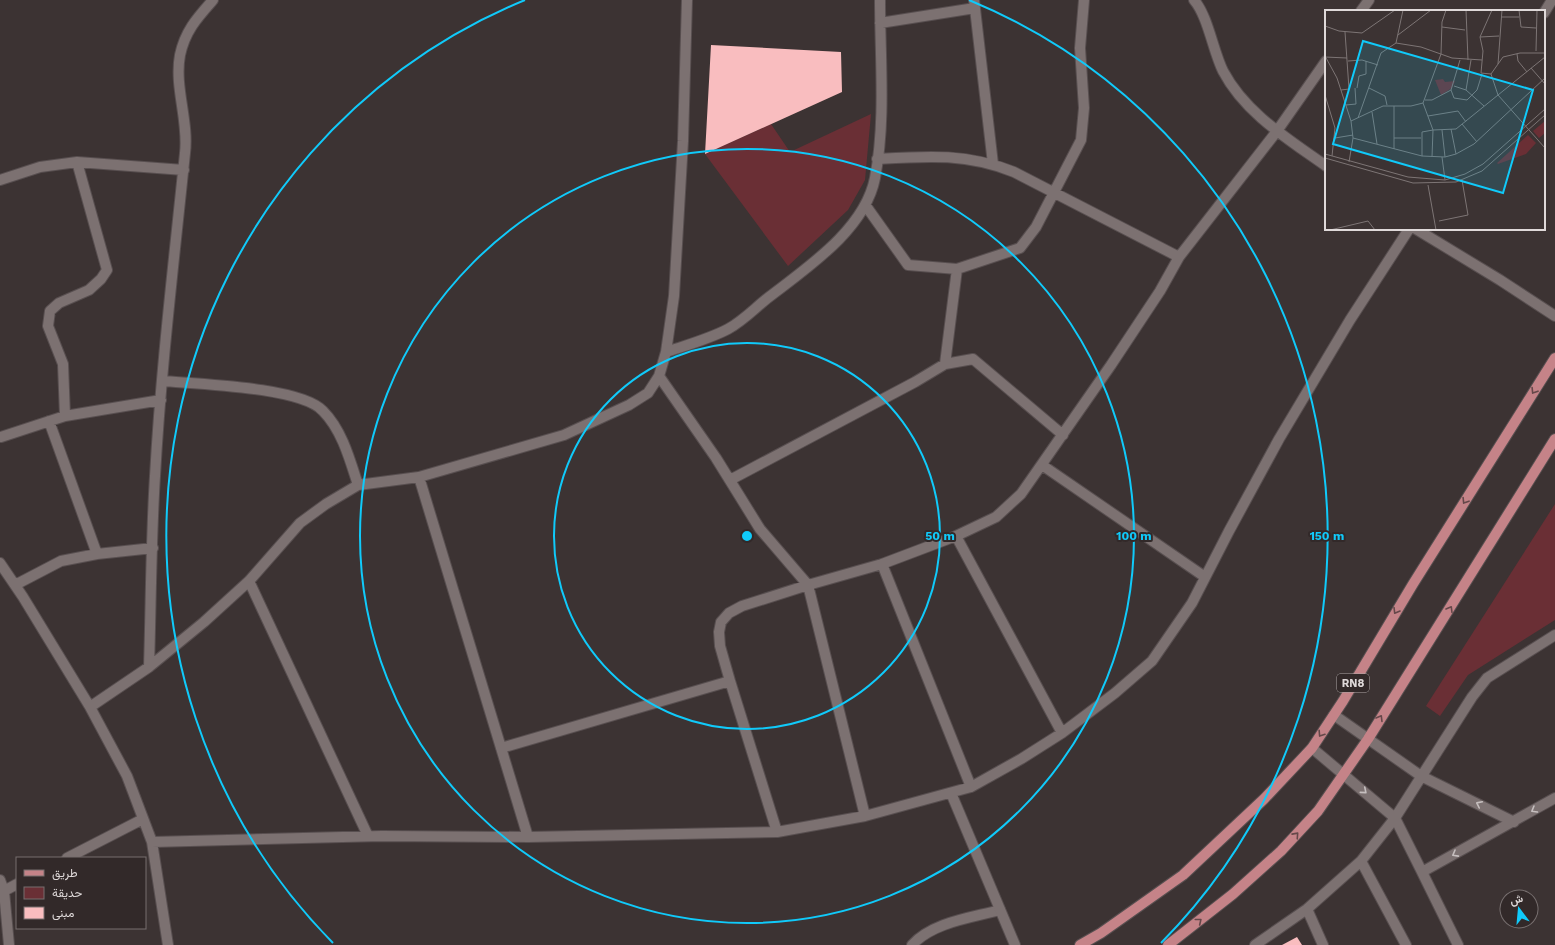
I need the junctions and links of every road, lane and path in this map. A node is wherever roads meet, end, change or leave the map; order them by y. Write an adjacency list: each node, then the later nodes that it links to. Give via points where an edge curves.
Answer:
1 (213, 0): 18 (street, via 185,35 180,56 179,78 186,147)
2 (687, 0): 27 (street, via 683,141 674,288)
3 (880, 0): 11 (street)
4 (1084, 0): 20 (street, via 1080,48 1084,108 1081,140)
5 (1194, 0): 13 (street, via 1223,70 1237,95)
6 (1369, 0): 9 (street)
7 (1552, 0): 10 (street)
8 (974, 4): 11 (street); 16 (street)
9 (1362, 10)
10 (1545, 11)
11 (880, 22): 14 (street, via 882,93)
12 (1325, 62): 13 (street)
13 (1276, 131): 17 (street); 24 (street)
14 (877, 159): 16 (street, via 958,157); 21 (street)
15 (77, 162): 18 (street); 19 (street, via 40,167); 33 (street, via 107,270 89,290 59,303 50,311 48,326 63,364)
16 (993, 164): 20 (street, via 1014,172)
17 (1325, 165)
18 (184, 170): 31 (street)
19 (0, 180)
20 (1054, 194): 24 (street); 25 (street, via 1036,227 1020,248)
21 (866, 206): 25 (street, via 908,264); 27 (street, via 831,247 729,328)
22 (1408, 230): 47 (street, via 1350,320 1279,439)
23 (1418, 230): 26 (street)
24 (1179, 257): 35 (street, via 1160,291)
25 (957, 269): 29 (street)
26 (1555, 316)
27 (666, 352): 30 (street)
28 (1555, 358): 55 (main road, RN8, one-way to 55)
29 (945, 364): 35 (street, via 973,359); 40 (street)
30 (659, 376): 39 (street, via 648,394 564,435); 40 (street)
31 (163, 381): 32 (street); 41 (street, via 260,390 303,399 322,410 340,436)
32 (161, 400): 33 (street); 43 (street)
33 (65, 416): 34 (street)
34 (49, 421): 36 (street); 44 (street)
35 (1063, 435): 38 (street)
36 (0, 436)
37 (1555, 439): 57 (main road, one-way to 37)
38 (1042, 465): 42 (street, via 1021,494 996,517); 47 (street)
39 (419, 477): 41 (street); 58 (street)
40 (730, 480): 50 (street, via 760,529)
41 (358, 485): 48 (street, via 300,523)
42 (956, 536): 46 (street); 56 (street)
43 (153, 548): 44 (street); 52 (street)
44 (97, 554): 49 (street, via 62,561)
45 (0, 563): 49 (street)
46 (882, 564): 50 (street); 62 (street)
47 (1205, 577): 56 (street, via 1192,604 1152,661)
48 (249, 581): 52 (street); 70 (street)
49 (15, 585): 54 (street)
50 (808, 585): 53 (street, via 729,612 721,622 719,632 720,646); 65 (street)
51 (1555, 635): 61 (street, via 1487,678)
52 (149, 667): 54 (street)
53 (730, 681): 58 (street); 69 (street)
54 (90, 707): 67 (street, via 127,776)
55 (1334, 715): 57 (street); 59 (main road, RN8, one-way to 59)
56 (1062, 733): 62 (street)
57 (1368, 739): 60 (main road); 61 (street)
58 (501, 748): 71 (street)
59 (1312, 748): 60 (street); 86 (main road, RN8, via 1264,799 1183,875)
60 (1343, 774): 66 (street, one-way to 66); 81 (main road, one-way to 60, via 1281,851 1318,811)
61 (1421, 776): 66 (street); 68 (street, one-way to 61)
62 (972, 787): 63 (street)
63 (951, 793): 65 (street); 80 (street)
64 (1555, 798): 68 (street, one-way to 68)
65 (865, 816): 69 (street)
66 (1395, 818): 74 (street); 75 (street)
67 (143, 819): 72 (street); 73 (street)
68 (1514, 822): 75 (street, one-way to 75)
69 (777, 832): 71 (street)
70 (368, 836): 71 (street); 72 (street)
71 (528, 837)
72 (152, 842): 83 (street)
73 (69, 857)
74 (1361, 862): 79 (street); 90 (street)
75 (1422, 872): 91 (street)
76 (0, 880): 78 (street)
77 (16, 884): 78 (street)
78 (4, 890): 82 (street)
79 (1307, 909): 88 (street); 89 (street)
80 (1000, 910): 84 (street, via 938,927 926,932); 85 (street)
81 (1180, 942): 87 (main road)
82 (9, 945)
83 (168, 945)
84 (912, 945)
85 (1015, 945)
86 (1080, 945)
87 (1168, 945)
88 (1255, 945)
89 (1323, 945)
90 (1406, 945)
91 (1458, 945)

